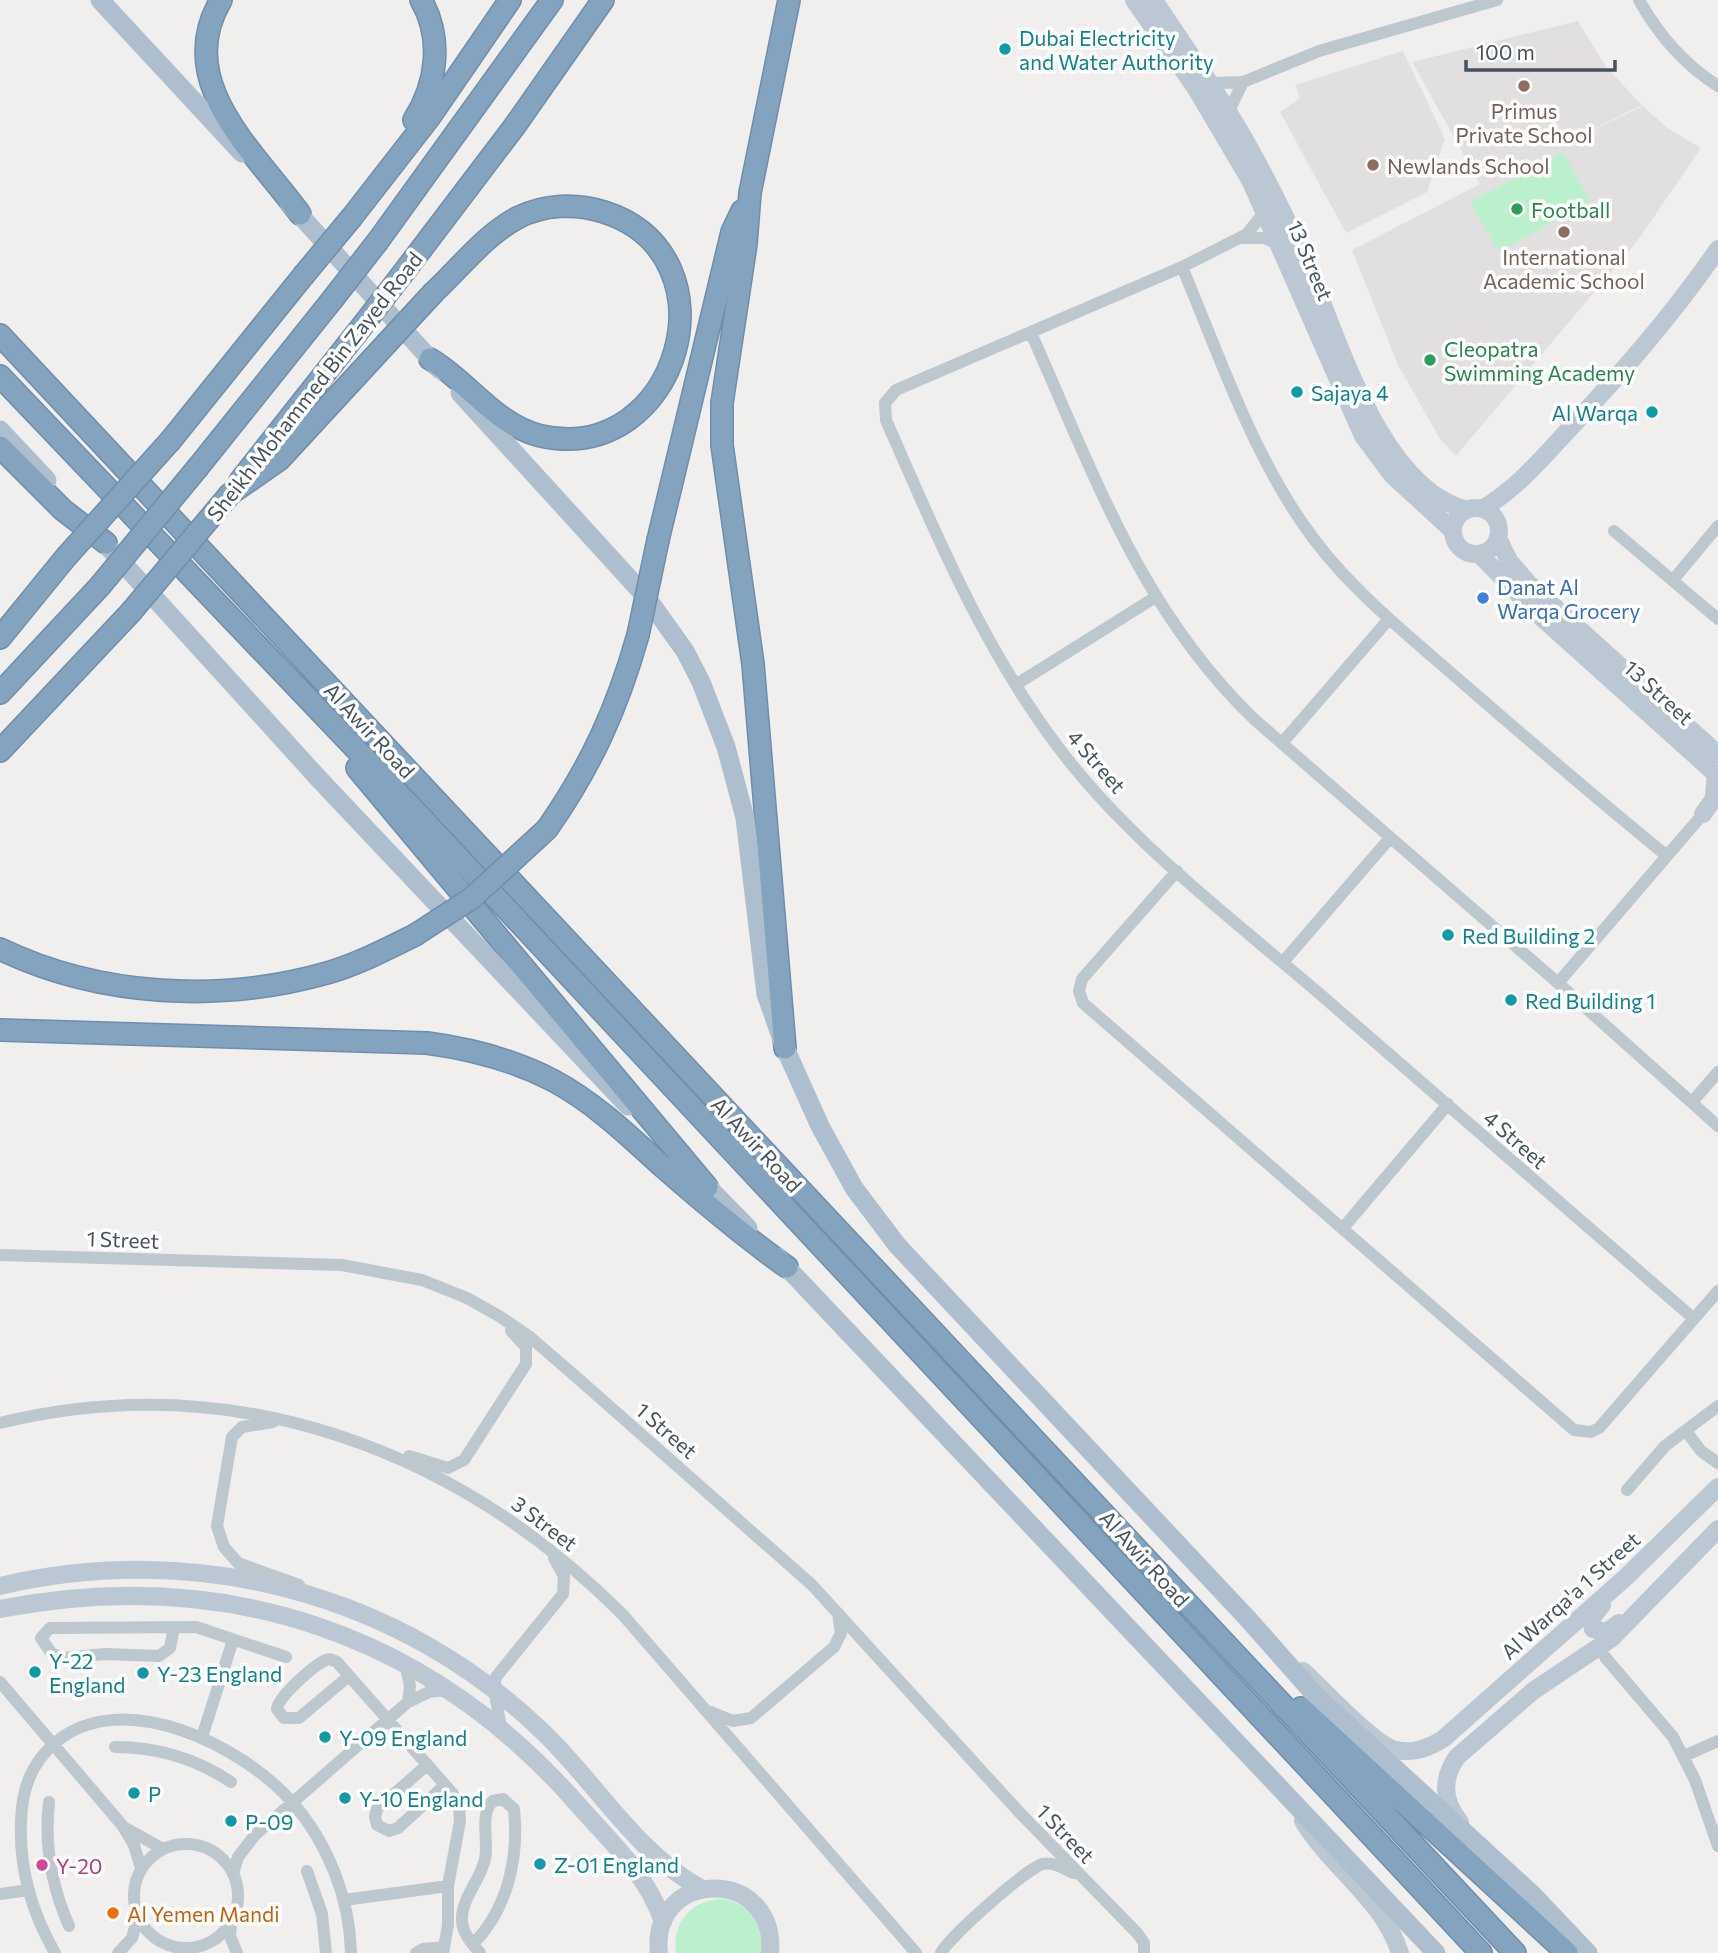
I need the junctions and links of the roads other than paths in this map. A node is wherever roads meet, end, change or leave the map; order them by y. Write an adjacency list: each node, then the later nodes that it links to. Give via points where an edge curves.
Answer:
1 (100, 0): 19 (main road)
2 (221, 0): 19 (highway, via 207,35 212,89 224,116)
3 (421, 0): 17 (highway, via 435,44 433,80 419,113 370,183)
4 (510, 0): 17 (highway, via 429,118)
5 (552, 0): 48 (highway, Sheikh Mohammed Bin Zayed Road, bridge, via 332,300 100,586)
6 (603, 0): 31 (highway, Sheikh Mohammed Bin Zayed Road, bridge, via 514,127)
7 (789, 0): 16 (highway)
8 (1134, 0): 18 (street, 13 Street, via 1208,108)
9 (1154, 0): 13 (street, 13 Street)
10 (1497, 0): 12 (street, via 1319,51)
11 (1639, 0): 14 (street, via 1667,41)
12 (1243, 82): 13 (street); 15 (street)
13 (1212, 83): 15 (street, 13 Street)
14 (1718, 86)
15 (1229, 111): 32 (street, 13 Street, via 1279,204 1386,439 1427,489 1442,500)
16 (750, 193): 57 (highway, bridge, via 732,232 623,687 578,785 547,829 472,898 415,935 328,973 243,989 144,989 56,971); 61 (highway, via 723,402 722,445 753,664)
17 (357, 210): 39 (highway, bridge, via 171,440)
18 (1265, 211): 20 (street, 4 Street); 21 (street, 13 Street)
19 (300, 214): 26 (main road)
20 (1241, 238): 21 (street); 23 (street, 4 Street)
21 (1278, 244): 34 (street, 13 Street, via 1363,436 1392,475)
22 (1718, 248): 30 (street, via 1630,365)
23 (1182, 267): 24 (street, 4 Street); 42 (street, via 1261,451 1287,499 1334,564)
24 (1031, 333): 41 (street); 47 (street, 4 Street, via 896,390 884,411 952,570)
25 (0, 335): 97 (highway, Al Awir Road, via 1077,1482)
26 (430, 359): 31 (highway, bridge, via 510,424 541,436 589,436 627,420 658,391 676,357 681,320 675,283 648,238 610,214 578,206 546,208 516,219 435,292 279,460); 61 (main road, via 647,598 701,682 746,818 766,994)
27 (0, 376): 46 (highway, Al Awir Road)
28 (0, 430): 37 (main road)
29 (0, 447): 37 (highway, via 63,510)
30 (1517, 485): 32 (street); 35 (street)
31 (230, 494): 50 (highway, Sheikh Mohammed Bin Zayed Road, bridge, via 131,612)
32 (1475, 509): 34 (street, via 1457,517); 35 (street)
33 (1718, 526): 40 (street)
34 (1452, 530): 38 (street, via 1462,550)
35 (1498, 531): 38 (street, via 1491,549); 51 (street, 13 Street, via 1510,561 1529,584)
36 (1614, 531): 40 (street)
37 (106, 543): 66 (main road, via 319,779)
38 (1479, 554): 51 (street, 13 Street, via 1541,617)
39 (66, 557): 44 (highway); 45 (highway)
40 (1673, 580): 43 (street)
41 (1154, 598): 47 (street); 49 (street, via 1210,675)
42 (1390, 619): 49 (street); 55 (street)
43 (1718, 619)
44 (0, 621)
45 (0, 638)
46 (287, 678): 66 (highway); 156 (highway, Al Awir Road)
47 (1017, 684): 56 (street, 4 Street, via 1067,759)
48 (0, 693)
49 (1282, 743): 54 (street)
50 (0, 751)
51 (1716, 767): 53 (street)
52 (1718, 793): 53 (street)
53 (1711, 810): 55 (street)
54 (1390, 838): 58 (street); 59 (street)
55 (1667, 856): 59 (street)
56 (1177, 871): 58 (street, 4 Street); 67 (street, via 1082,979 1083,1003)
57 (0, 949)
58 (1283, 962): 64 (street, 4 Street)
59 (1558, 983): 63 (street)
60 (0, 1030): 69 (highway, via 427,1043 479,1052 531,1070 579,1096 736,1232)
61 (785, 1048): 91 (main road, via 854,1188 897,1245)
62 (1718, 1072): 63 (street)
63 (1692, 1102): 65 (street)
64 (1448, 1104): 67 (street); 72 (street, 4 Street)
65 (1718, 1126)
66 (707, 1187): 69 (main road)
67 (1343, 1228): 72 (street, via 1546,1407 1582,1433 1598,1428)
68 (0, 1255): 71 (street, 1 Street, via 342,1265 422,1280)
69 (787, 1267): 115 (main road)
70 (1718, 1291): 72 (street)
71 (488, 1309): 79 (street, via 523,1342 527,1358 464,1460 447,1468); 88 (street, 1 Street, via 530,1336)
72 (1693, 1318)
73 (1718, 1406): 78 (street)
74 (0, 1416): 75 (street)
75 (29, 1416): 76 (street, 3 Street, via 79,1408 157,1406 208,1408); 77 (street, 3 Street)
76 (286, 1420): 79 (street, 3 Street); 87 (street, via 242,1427 232,1437 218,1511 220,1536 230,1556 248,1569)
77 (0, 1423)
78 (1686, 1431): 80 (street, via 1701,1451); 82 (street, via 1665,1446)
79 (388, 1452): 84 (street, 3 Street, via 477,1498)
80 (1718, 1463)
81 (1718, 1487): 85 (street, Al Warqa'a 1 Street)
82 (1627, 1490)
83 (1718, 1530): 90 (street)
84 (538, 1539): 100 (street, via 560,1564 565,1588 496,1677); 103 (street, 3 Street, via 623,1615)
85 (1625, 1578): 90 (street, via 1592,1615 1591,1626 1607,1632); 91 (street, Al Warqa'a 1 Street, via 1450,1733 1419,1750 1392,1750 1378,1740)
86 (0, 1586): 87 (street, via 82,1572 149,1570 246,1579)
87 (341, 1603): 100 (street, via 424,1642)
88 (837, 1609): 103 (street, via 841,1625 834,1647 751,1718 733,1721); 128 (street, 1 Street)
89 (0, 1610): 96 (street, via 109,1595 191,1597 304,1620)
90 (1638, 1611): 120 (street, via 1603,1645 1533,1690 1463,1751 1449,1771 1446,1795 1450,1810)
91 (1248, 1619): 120 (main road, via 1315,1695)
92 (174, 1628): 92 (street, via 170,1648 159,1657 105,1654 63,1658 52,1654 41,1638 50,1628); 93 (street, via 206,1629)
93 (233, 1640): 94 (street); 106 (street)
94 (286, 1657)
95 (1605, 1657): 110 (street, via 1664,1723)
96 (405, 1662): 101 (street); 102 (street)
97 (1245, 1668): 157 (highway, Al Awir Road); 158 (highway, via 1293,1700)
98 (349, 1676): 98 (street, via 299,1718 287,1720 279,1713 280,1698 327,1660 337,1662); 104 (street)
99 (0, 1682): 108 (street)
100 (494, 1689): 105 (street); 131 (street, via 547,1735 654,1854)
101 (451, 1691): 102 (street, via 429,1692); 105 (street)
102 (408, 1702): 104 (street)
103 (705, 1709): 151 (street, 3 Street)
104 (387, 1720): 112 (street); 117 (street)
105 (501, 1728): 137 (street, via 558,1780 636,1870)
106 (197, 1736): 108 (street, via 143,1723 104,1720 82,1725); 111 (street); 117 (street, via 250,1765)
107 (1718, 1741): 110 (street)
108 (53, 1744): 118 (street); 129 (street, via 33,1766 23,1800 21,1847)
109 (115, 1747): 111 (street)
110 (1685, 1756): 121 (street)
111 (189, 1759): 113 (street)
112 (427, 1765): 114 (street); 114 (street, via 377,1809 377,1825 389,1831 398,1828)
113 (231, 1782)
114 (445, 1785): 130 (street, via 457,1800 460,1814)
115 (1292, 1800): 154 (street, via 1322,1848 1381,1914); 155 (main road)
116 (49, 1802): 127 (street)
117 (293, 1802): 119 (street); 133 (street, via 323,1848)
118 (122, 1825): 122 (street); 124 (street)
119 (255, 1835): 123 (street, via 228,1850); 126 (street, via 238,1857)
120 (1476, 1841): 159 (main road)
121 (1718, 1846)
122 (163, 1849): 123 (street, via 187,1844); 124 (street)
123 (210, 1850): 126 (street)
124 (141, 1868): 135 (street, via 135,1884)
125 (307, 1871): 134 (street)
126 (233, 1874): 136 (street, via 237,1903)
127 (51, 1876): 129 (street); 138 (street)
128 (1083, 1878): 152 (street, via 1052,1864 1033,1868 951,1938); 153 (street, 1 Street, via 1138,1934)
129 (27, 1884): 132 (street); 144 (street)
130 (447, 1886): 133 (street); 143 (street)
131 (702, 1889): 137 (street, via 681,1898); 150 (street, via 732,1890 757,1906 770,1933)
132 (0, 1894)
133 (345, 1905): 134 (street); 147 (street)
134 (322, 1914): 146 (street)
135 (138, 1917): 139 (street); 141 (street)
136 (231, 1922): 140 (street); 145 (street)
137 (663, 1922): 149 (street)
138 (69, 1926)
139 (157, 1940): 140 (street, via 182,1948); 141 (street)
140 (208, 1943): 145 (street)
141 (123, 1949)
142 (477, 1949): 142 (street, via 514,1861 514,1809 503,1799 493,1801 487,1809 484,1863 462,1914 463,1929)
143 (444, 1950): 148 (street)
144 (55, 1953)
145 (235, 1953)
146 (326, 1953)
147 (351, 1953)
148 (416, 1953)
149 (659, 1953)
150 (770, 1953)
151 (916, 1953)
152 (941, 1953)
153 (1144, 1953)
154 (1400, 1953)
155 (1436, 1953)
156 (1481, 1953)
157 (1515, 1953)
158 (1566, 1953)
159 (1588, 1953)

